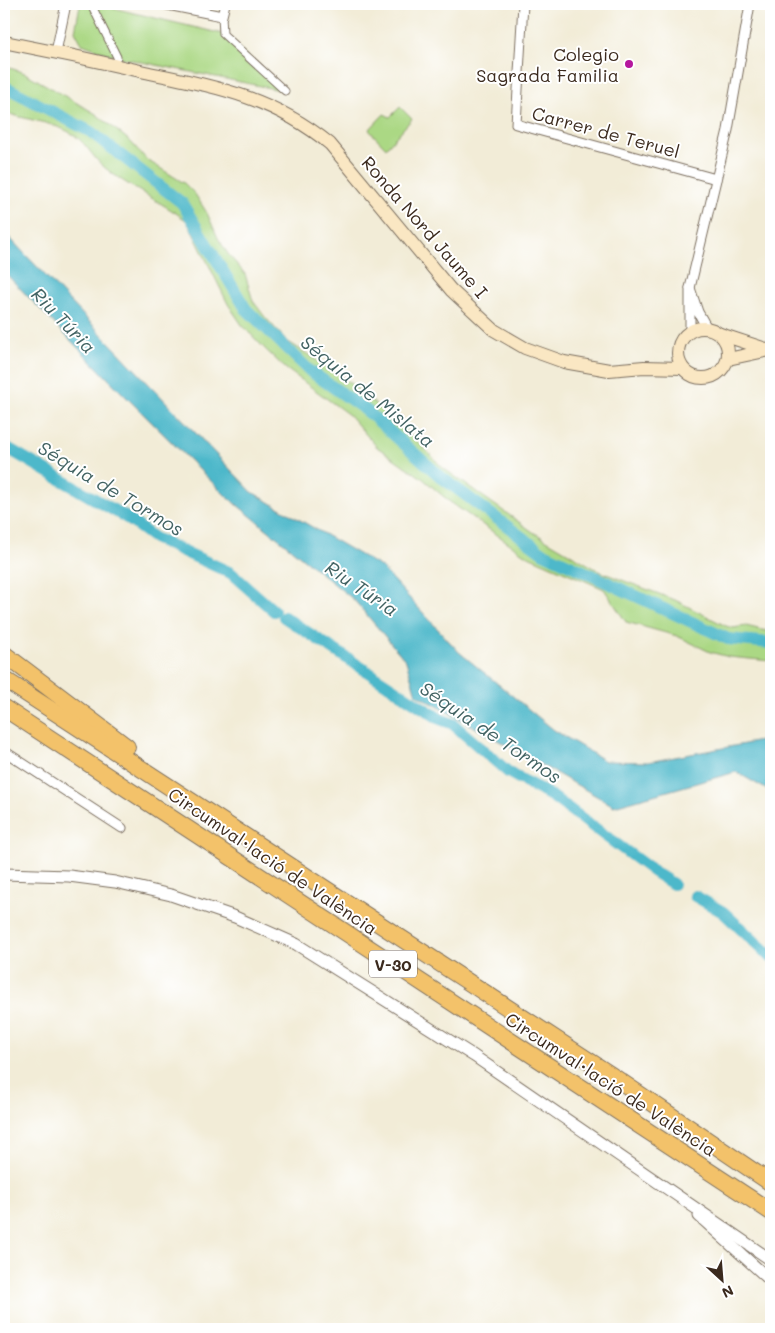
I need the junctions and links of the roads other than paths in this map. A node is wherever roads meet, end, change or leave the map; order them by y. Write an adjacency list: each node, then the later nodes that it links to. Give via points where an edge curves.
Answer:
1 (66, 4): 10 (street)
2 (91, 4): 11 (street)
3 (163, 4): 7 (street)
4 (225, 4): 8 (street)
5 (523, 4): 13 (street, Carrer de Teruel, via 516,124)
6 (750, 4): 13 (street)
7 (174, 5): 8 (street)
8 (222, 16): 12 (street, via 223,34)
9 (4, 42): 10 (main road, Ronda Nord Jaume I)
10 (56, 52): 21 (main road, Ronda Nord Jaume I, via 218,88 263,102 308,126 330,144 451,290 494,330 525,348 564,362 609,370)
11 (117, 58)
12 (285, 91)
13 (716, 179): 14 (street)
14 (690, 288): 15 (street); 16 (street)
15 (707, 328): 16 (main road); 17 (main road)
16 (690, 331): 19 (main road, via 683,337)
17 (720, 334): 18 (main road); 20 (main road, via 726,341)
18 (770, 350): 20 (main road)
19 (677, 353): 21 (main road, Ronda Nord Jaume I); 22 (main road)
20 (728, 358): 22 (main road, via 721,370 706,378 697,378)
21 (644, 367): 22 (main road, Ronda Nord Jaume I)
22 (682, 368)
23 (4, 654): 29 (highway, via 113,738)
24 (4, 679): 29 (highway, Circumval·lació de València / V-30)
25 (4, 708): 32 (highway, Circumval·lació de València / V-30)
26 (4, 751): 27 (street)
27 (122, 828)
28 (4, 874): 31 (street, via 69,876 115,882 171,895 296,944 474,1056)
29 (306, 876): 30 (highway, Circumval·lació de València / V-30)
30 (771, 1183)
31 (682, 1199): 33 (street); 34 (street, via 713,1231)
32 (771, 1212)
33 (771, 1260)
34 (771, 1281)

